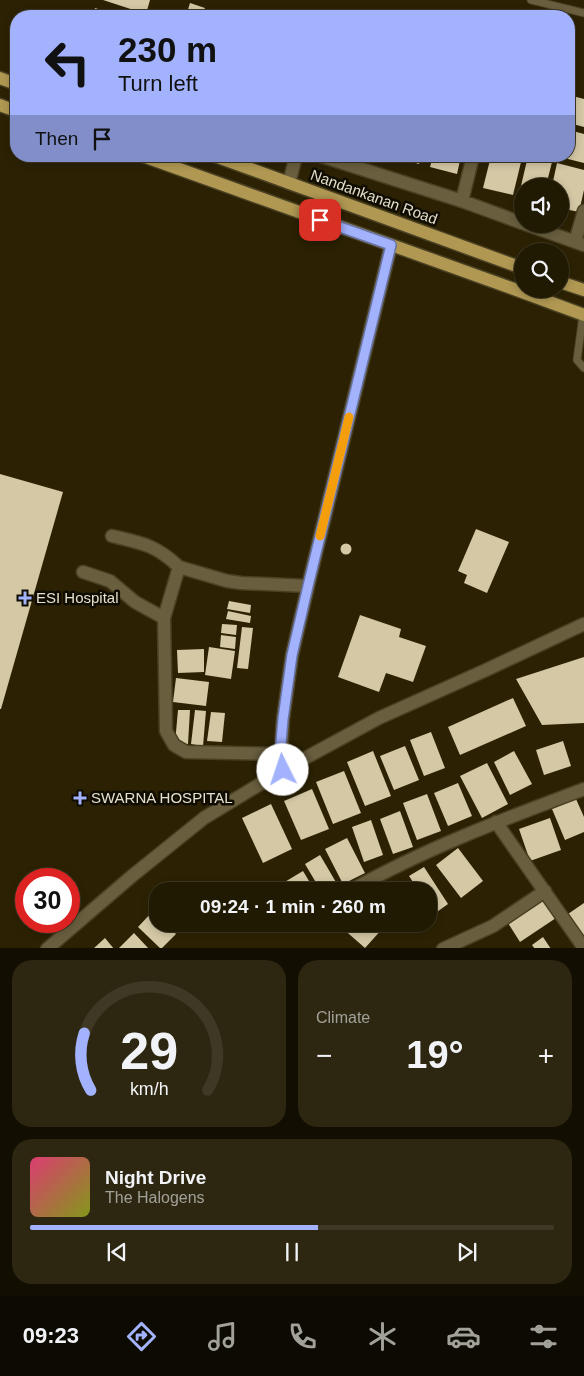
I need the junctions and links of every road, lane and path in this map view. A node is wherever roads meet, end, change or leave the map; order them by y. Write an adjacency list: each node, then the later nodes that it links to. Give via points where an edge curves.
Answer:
1 (531, 0): 2 (lane)
2 (572, 10)
3 (160, 162): 14 (main road)
4 (231, 162): 8 (main road, Nandankanan Road)
5 (294, 162): 8 (street)
6 (340, 162): 9 (street)
7 (472, 162): 9 (street)
8 (289, 183): 15 (main road, Nandankanan Road)
9 (462, 201): 11 (street)
10 (584, 211): 13 (street)
11 (514, 219)
12 (550, 233): 13 (street)
13 (579, 244)
14 (391, 245): 17 (main road); 25 (street)
15 (514, 265)
16 (569, 285): 18 (main road)
17 (514, 289)
18 (584, 290)
19 (538, 298): 20 (main road)
20 (583, 315): 21 (lane, via 578,360)
21 (584, 368)
22 (112, 536): 23 (street, via 153,547)
23 (179, 566): 25 (street, via 227,581); 26 (street)
24 (83, 572): 26 (street, via 110,581 135,602)
25 (308, 586): 28 (street, via 292,655)
26 (164, 618): 28 (street, via 166,731 174,745 186,752)
27 (584, 624): 29 (street, via 379,718)
28 (280, 754): 29 (street)
29 (283, 770): 34 (street, via 204,818)
30 (584, 789): 31 (street)
31 (496, 822): 32 (street); 33 (street)
32 (367, 882)
33 (545, 891): 35 (street, via 492,926); 36 (street)
34 (47, 948)
35 (443, 948)
36 (584, 948)

